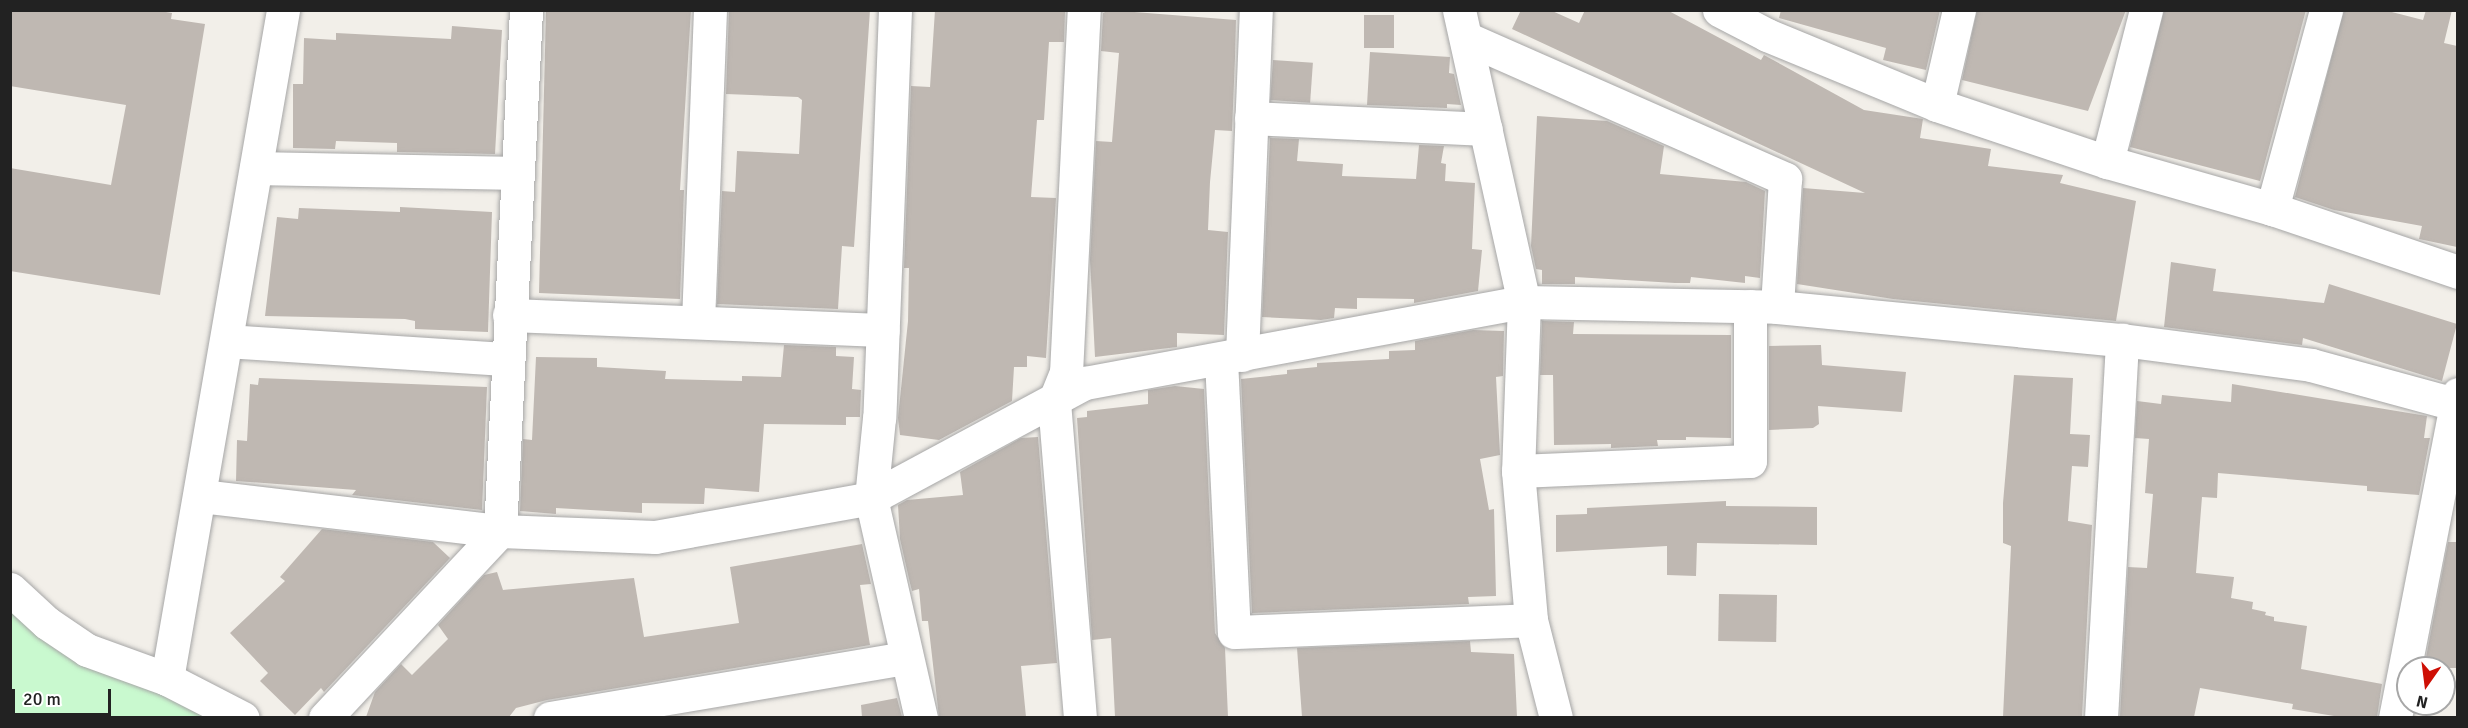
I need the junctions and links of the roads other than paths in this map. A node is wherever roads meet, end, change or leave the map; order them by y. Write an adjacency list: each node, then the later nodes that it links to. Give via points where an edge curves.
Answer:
1 (283, 10): 17 (street)
2 (526, 10): 18 (street)
3 (710, 10): 24 (street)
4 (895, 10): 25 (street)
5 (1084, 10): 31 (street, via 1066,373)
6 (1256, 10): 14 (street)
7 (1719, 10): 11 (street)
8 (1959, 10): 13 (street)
9 (2146, 10): 16 (street)
10 (2326, 10): 19 (street)
11 (1770, 23): 13 (street)
12 (1463, 24): 15 (street); 22 (street, via 1785,179)
13 (1937, 105): 16 (street)
14 (1251, 118): 15 (street); 28 (street)
15 (1486, 129): 21 (street)
16 (2107, 162): 19 (street)
17 (256, 168): 18 (street); 27 (street)
18 (517, 173): 23 (street)
19 (2272, 209): 20 (street)
20 (2457, 272)
21 (1524, 303): 22 (street); 28 (street); 32 (street)
22 (1763, 307): 26 (street); 32 (street, via 1750,461)
23 (509, 315): 24 (street); 29 (street)
24 (698, 322): 25 (street)
25 (883, 330): 34 (street)
26 (2122, 340): 30 (street, via 2311,365); 46 (street)
27 (227, 341): 29 (street); 33 (street)
28 (1232, 357): 31 (street, via 1085,383); 37 (street, via 1234,632)
29 (507, 359): 35 (street)
30 (2456, 400): 47 (street)
31 (1054, 402): 34 (street); 44 (street)
32 (1518, 471): 37 (street)
33 (201, 496): 35 (street); 39 (street)
34 (871, 498): 35 (street, via 655,537); 38 (street)
35 (500, 531): 41 (street)
36 (10, 588): 39 (street, via 47,623 87,650)
37 (1531, 620): 45 (street)
38 (905, 658): 42 (street); 43 (street)
39 (167, 679): 40 (street)
40 (243, 717)
41 (325, 717)
42 (550, 717)
43 (921, 717)
44 (1080, 717)
45 (1556, 717)
46 (2102, 717)
47 (2395, 717)

